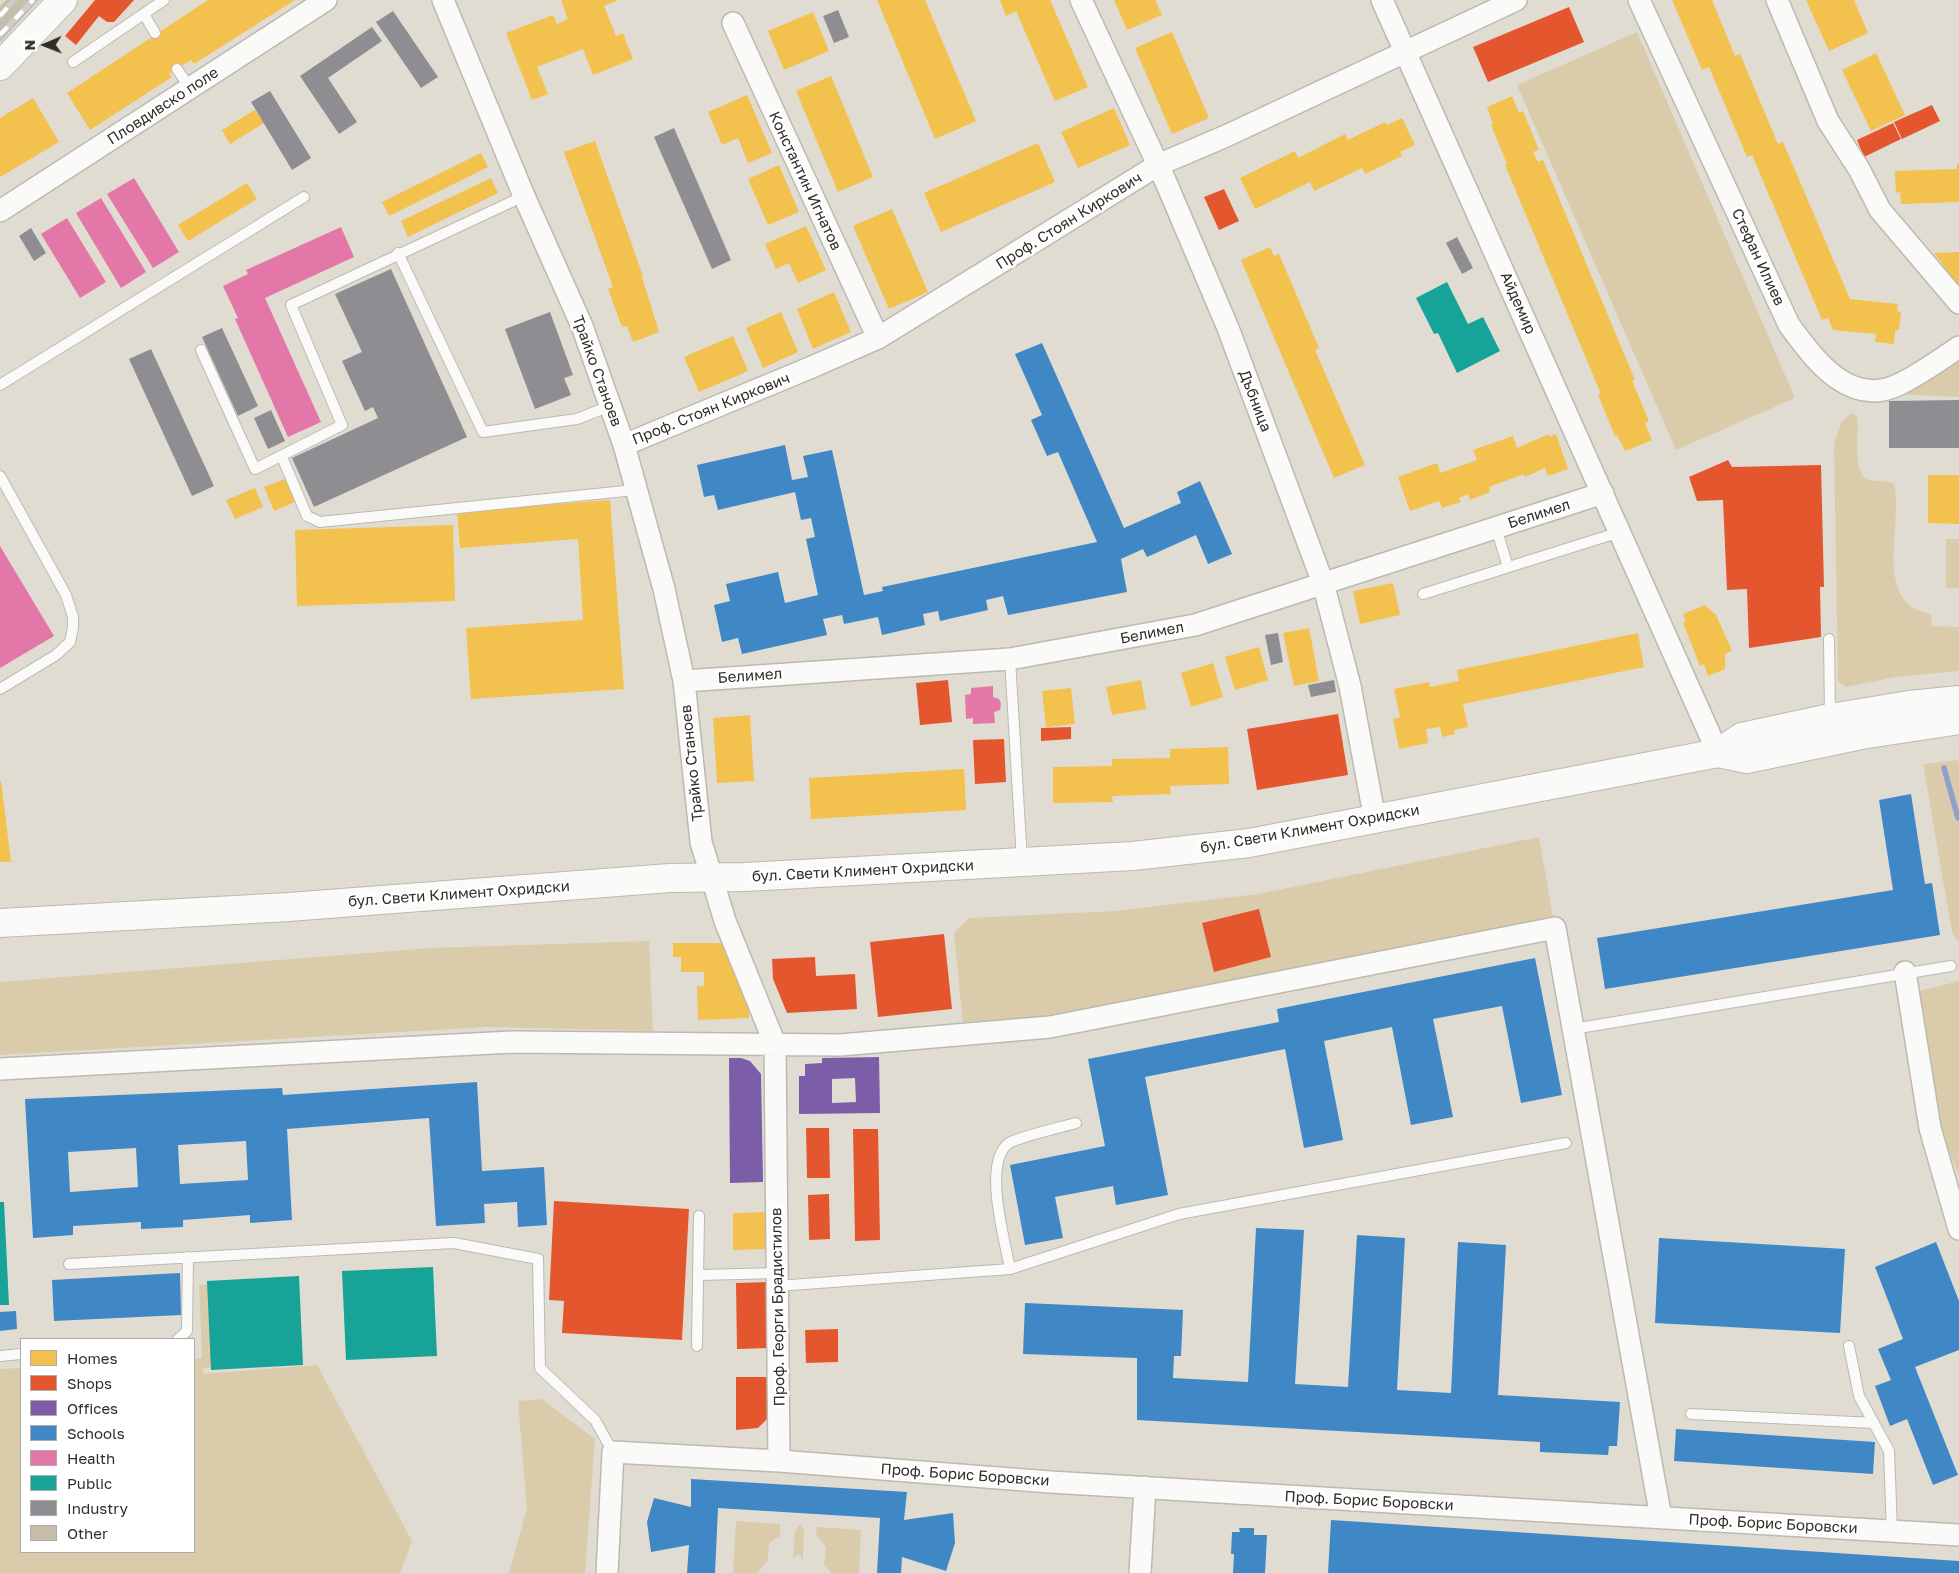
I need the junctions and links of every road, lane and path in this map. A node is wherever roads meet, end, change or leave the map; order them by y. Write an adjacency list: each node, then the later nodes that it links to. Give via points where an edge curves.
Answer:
1 (63, 0): 15 (main road)
2 (164, 0): 10 (lane)
3 (326, 0): 17 (street, Пловдивско поле)
4 (443, 0): 19 (street, Трайко Станоев)
5 (1081, 0): 18 (street, Дъбница)
6 (1382, 0): 13 (street, Айдемир)
7 (1516, 0): 13 (street, Проф. Стоян Киркович)
8 (1638, 0): 25 (street, Стефан Илиев, via 1789,325 1816,362 1839,381 1868,391 1898,385)
9 (1776, 0): 23 (street, via 1828,121 1859,169 1880,210)
10 (144, 14): 12 (lane); 14 (lane)
11 (733, 23): 24 (street, Константин Игнатов)
12 (155, 33)
13 (1405, 52): 18 (street, Проф. Стоян Киркович); 33 (street, Айдемир)
14 (73, 62)
15 (0, 66)
16 (178, 69): 17 (lane)
17 (190, 88): 21 (street, Пловдивско поле)
18 (1158, 165): 24 (street, Проф. Стоян Киркович); 37 (street, Дъбница, via 1228,328)
19 (524, 196): 22 (lane); 28 (street, Трайко Станоев, via 582,326)
20 (304, 197): 27 (lane)
21 (0, 212)
22 (398, 253): 28 (lane, via 482,432 577,418); 30 (lane, via 290,305 342,425)
23 (1959, 304)
24 (878, 338): 29 (street, Проф. Стоян Киркович)
25 (1959, 348)
26 (201, 350): 30 (lane, via 255,469)
27 (0, 385)
28 (610, 406): 29 (street, Трайко Станоев)
29 (624, 445): 32 (street, Трайко Станоев)
30 (282, 456): 32 (lane, via 307,516 320,522)
31 (0, 476): 42 (lane, via 66,595 73,617 70,642 56,655)
32 (635, 490): 41 (street, Трайко Станоев, via 664,589)
33 (1602, 494): 34 (street, Белимел); 35 (street, Айдемир)
34 (1496, 528): 36 (lane); 37 (street, Белимел)
35 (1620, 532): 36 (lane); 46 (street, Айдемир)
36 (1508, 568): 38 (lane)
37 (1323, 583): 40 (street, Белимел, via 1195,625); 47 (street, Дъбница, via 1350,686)
38 (1423, 594)
39 (1829, 639): 44 (lane)
40 (1010, 659): 41 (street, Белимел); 48 (lane)
41 (684, 681): 49 (street, Трайко Станоев, via 701,842)
42 (0, 689)
43 (1959, 700): 44 (main road, бул. Свети Климент Охридски)
44 (1830, 718): 46 (main road, бул. Свети Климент Охридски, via 1742,737)
45 (1959, 720): 46 (main road, бул. Свети Климент Охридски, via 1861,735 1747,759)
46 (1718, 753): 47 (main road, бул. Свети Климент Охридски)
47 (1375, 820): 48 (main road, бул. Свети Климент Охридски, via 1249,843 1133,856)
48 (1022, 862): 49 (main road, бул. Свети Климент Охридски)
49 (712, 878): 50 (main road, бул. Свети Климент Охридски); 54 (street, Проф. Георги Брадистилов, via 725,921)
50 (0, 923)
51 (1951, 966): 52 (lane)
52 (1905, 972): 53 (lane); 59 (street, via 1930,1128)
53 (1573, 1029): 54 (street, via 1555,928 1050,1027 840,1045); 75 (street)
54 (775, 1044): 55 (street, via 512,1042); 64 (street, Проф. Георги Брадистилов)
55 (0, 1069)
56 (1076, 1123): 62 (lane, via 1010,1143 998,1156 996,1188)
57 (1566, 1143): 62 (lane, via 1179,1214)
58 (699, 1216): 63 (lane)
59 (1959, 1229)
60 (188, 1257): 61 (lane); 65 (lane, via 187,1331); 72 (lane, via 454,1243 538,1259 540,1368 595,1420)
61 (69, 1264)
62 (1010, 1269): 64 (lane)
63 (699, 1275): 64 (lane); 66 (lane)
64 (778, 1279): 73 (street, Проф. Георги Брадистилов)
65 (179, 1338)
66 (697, 1346)
67 (1849, 1346): 71 (lane, via 1858,1396)
68 (20, 1354): 69 (lane)
69 (0, 1356)
70 (1691, 1414): 71 (lane)
71 (1874, 1423): 76 (lane, via 1889,1450)
72 (613, 1452): 73 (street); 78 (street)
73 (779, 1461): 74 (street, Проф. Борис Боровски)
74 (1145, 1487): 75 (street, Проф. Борис Боровски); 79 (street)
75 (1661, 1518): 76 (street, Проф. Борис Боровски)
76 (1892, 1531): 77 (street, Проф. Борис Боровски)
77 (1959, 1535)
78 (607, 1573)
79 (1140, 1573)

